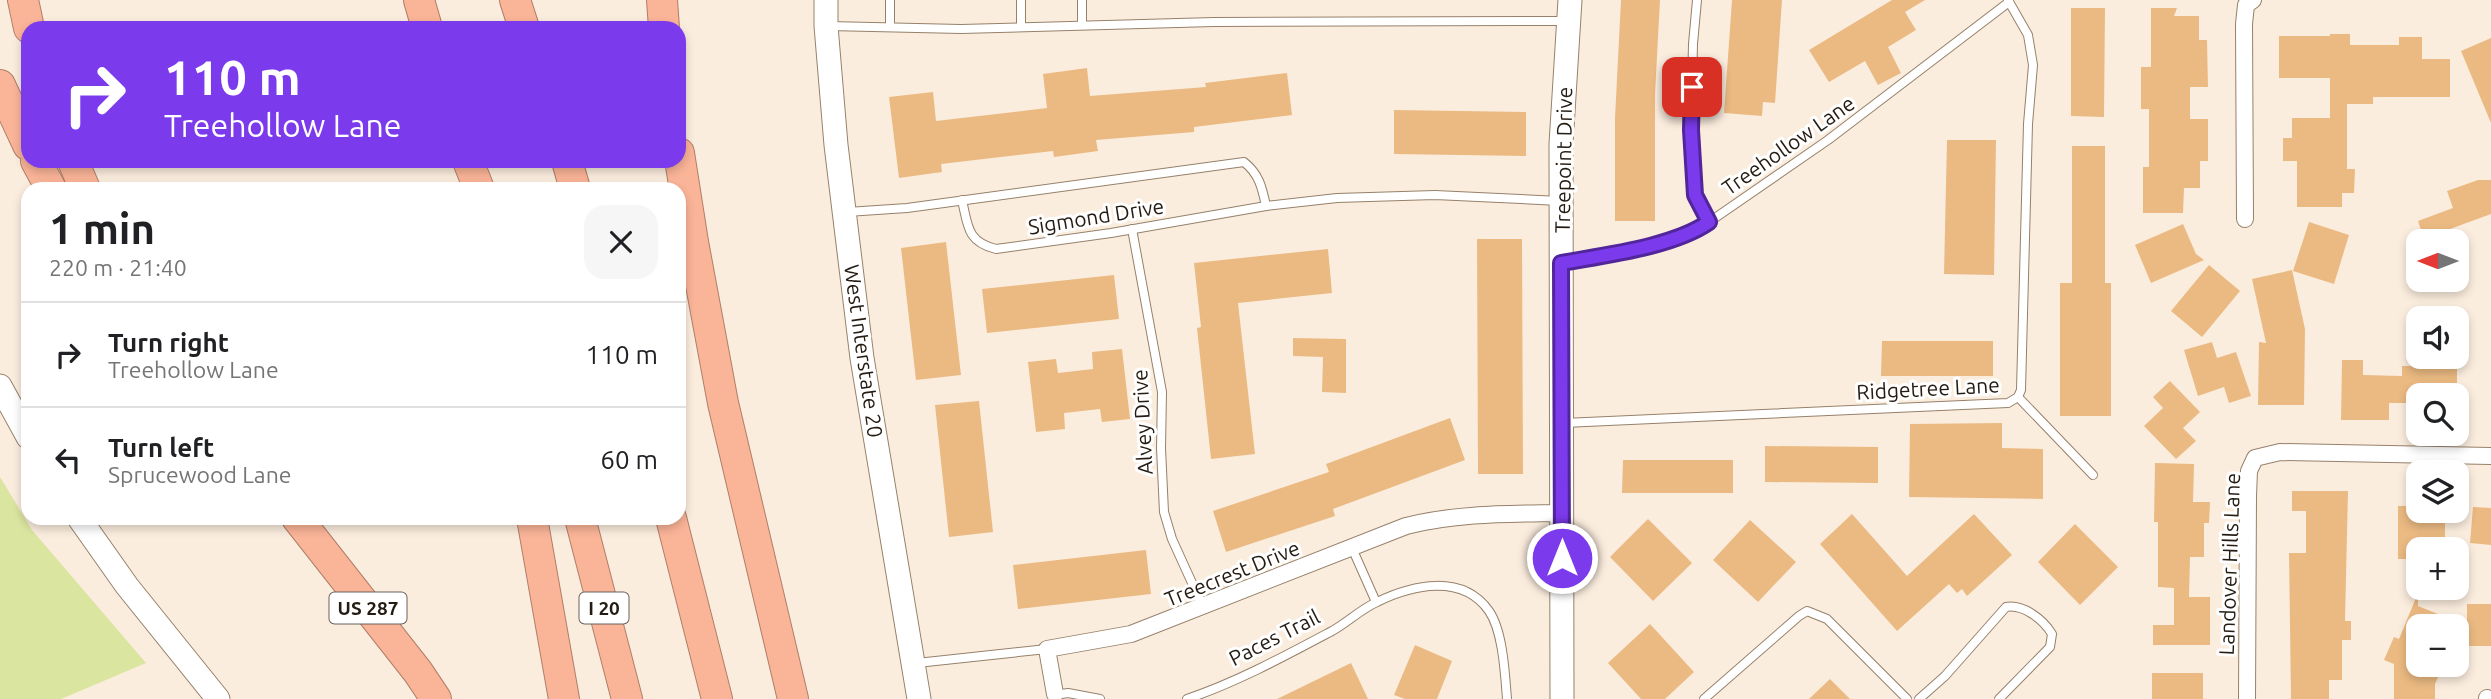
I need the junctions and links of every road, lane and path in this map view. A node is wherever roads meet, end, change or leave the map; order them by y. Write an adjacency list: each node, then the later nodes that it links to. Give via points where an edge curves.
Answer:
1 (23, 0): 13 (highway)
2 (419, 0): 14 (highway)
3 (515, 0): 15 (highway)
4 (662, 0): 16 (highway)
5 (826, 0): 18 (main road, West Interstate 20)
6 (890, 0): 19 (lane)
7 (1021, 0): 20 (lane)
8 (1082, 0): 17 (lane)
9 (1697, 0): 29 (lane, via 1691,130 1695,195)
10 (2253, 0): 28 (street, via 2246,5 2244,24)
11 (2009, 1): 29 (lane, Treehollow Lane, via 1828,139); 33 (lane, Ridgetree Lane, via 2028,35 2033,65)
12 (1568, 10): 17 (lane); 25 (main road, Treepoint Drive)
13 (28, 21)
14 (425, 21)
15 (522, 21)
16 (664, 21)
17 (1082, 25): 20 (lane)
18 (826, 26): 19 (lane); 27 (main road, West Interstate 20)
19 (890, 27): 20 (lane)
20 (1021, 27)
21 (0, 85): 22 (highway)
22 (21, 130)
23 (686, 198): 55 (highway, via 723,403)
24 (962, 200): 26 (lane, Sigmond Drive, via 1244,162 1261,182); 27 (lane, Sigmond Drive); 30 (lane, Sigmond Drive, via 974,239 996,249)
25 (1561, 201): 26 (lane, Sigmond Drive, via 1403,195); 31 (main road, Treepoint Drive)
26 (1266, 206): 30 (lane, Sigmond Drive)
27 (846, 212): 48 (main road, West Interstate 20, via 862,358)
28 (2245, 219)
29 (1709, 222): 31 (lane, Treehollow Lane, via 1657,243)
30 (1132, 229): 46 (lane, Alvey Drive, via 1162,392 1164,512)
31 (1561, 263): 34 (main road, Treepoint Drive)
32 (0, 387): 35 (main road)
33 (2018, 397): 34 (lane, Ridgetree Lane, via 2008,403); 37 (lane)
34 (1561, 423): 38 (main road, Treepoint Drive)
35 (21, 424)
36 (2491, 456): 65 (street, Landover Hills Lane, via 2280,452 2255,458 2249,471 2248,496)
37 (2094, 475)
38 (1561, 513): 44 (street, Treecrest Drive, via 1439,518); 60 (main road, Treepoint Drive)
39 (84, 525): 50 (main road)
40 (302, 525): 51 (highway, US 287)
41 (533, 525): 52 (highway)
42 (582, 525): 53 (highway, I 20)
43 (673, 525): 54 (highway)
44 (1352, 548): 45 (lane); 46 (street, Treecrest Drive)
45 (1376, 602): 58 (lane, Paces Trail, via 1289,653); 59 (lane, Paces Trail, via 1415,586 1435,584 1478,598 1490,612 1501,644)
46 (1203, 608): 47 (street, Treecrest Drive, via 1131,634)
47 (1047, 649): 48 (lane, Treecrest Drive); 49 (street)
48 (914, 663): 56 (main road, West Interstate 20)
49 (1052, 697): 57 (lane, via 1068,694)
50 (218, 699)
51 (436, 699)
52 (564, 699)
53 (627, 699)
54 (717, 699)
55 (793, 699)
56 (919, 699)
57 (1100, 699)
58 (1187, 699)
59 (1507, 699)
60 (1562, 699)
61 (1704, 699): 62 (lane, via 1807,611 1827,619)
62 (1907, 699)
63 (1919, 699): 64 (lane, via 2006,607 2015,606 2047,625 2052,634 2050,648)
64 (1999, 699)
65 (2247, 699)

